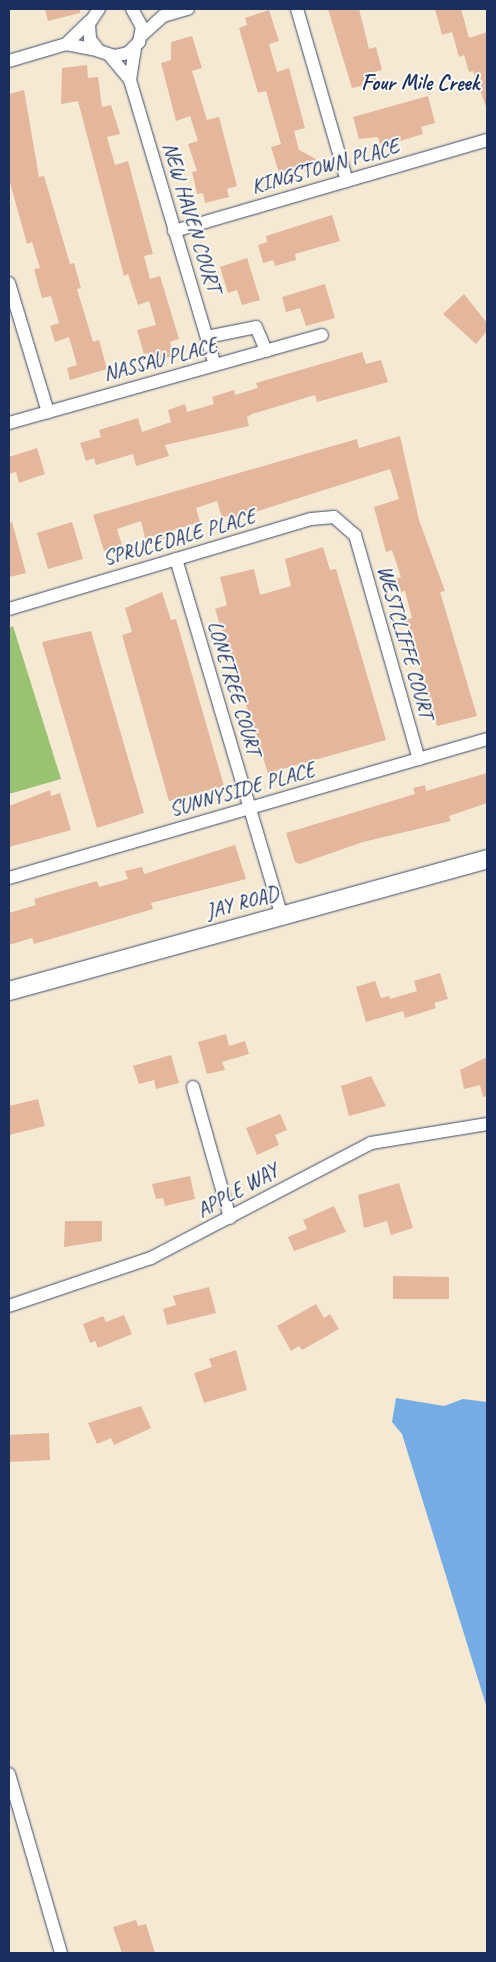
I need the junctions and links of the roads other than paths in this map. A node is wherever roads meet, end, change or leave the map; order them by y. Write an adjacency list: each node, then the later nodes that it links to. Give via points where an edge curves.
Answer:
1 (132, 9): 5 (street); 6 (street, via 140,20)
2 (188, 9): 5 (street)
3 (297, 9): 14 (street)
4 (95, 12): 7 (street); 9 (street, via 90,39)
5 (163, 16): 6 (street, NEW HAVEN COURT)
6 (142, 35): 8 (street, NEW HAVEN COURT)
7 (66, 44): 9 (street); 11 (street)
8 (135, 48): 10 (street); 12 (street, NEW HAVEN COURT)
9 (98, 50): 10 (street)
10 (110, 56): 12 (street, NEW HAVEN COURT)
11 (9, 61)
12 (130, 80): 15 (street, NEW HAVEN COURT)
13 (487, 140): 14 (street, KINGSTOWN PLACE)
14 (347, 181): 15 (street, KINGSTOWN PLACE)
15 (174, 231): 18 (street, NEW HAVEN COURT)
16 (9, 283): 21 (street)
17 (322, 335): 19 (street, NASSAU PLACE)
18 (208, 337): 19 (street, via 256,327); 20 (street, NEW HAVEN COURT)
19 (266, 351): 20 (street, NASSAU PLACE)
20 (216, 365): 21 (street, NASSAU PLACE)
21 (48, 412): 22 (street, NASSAU PLACE)
22 (9, 423)
23 (355, 535): 24 (street, SPRUCEDALE PLACE, via 342,521 325,516); 27 (street, WESTCLIFFE COURT)
24 (176, 559): 25 (street, SPRUCEDALE PLACE); 28 (street, LONETREE COURT)
25 (9, 609)
26 (487, 739): 27 (street, SUNNYSIDE PLACE)
27 (419, 759): 28 (street, SUNNYSIDE PLACE)
28 (250, 807): 30 (street, SUNNYSIDE PLACE); 31 (street, LONETREE COURT)
29 (487, 859): 31 (street, JAY ROAD)
30 (9, 878)
31 (281, 914): 32 (street, JAY ROAD)
32 (9, 991)
33 (193, 1087): 35 (street)
34 (487, 1124): 35 (street, APPLE WAY, via 371,1143)
35 (230, 1218): 36 (street, APPLE WAY, via 94,1281)
36 (9, 1306)
37 (9, 1774): 38 (street)
38 (61, 1953)

